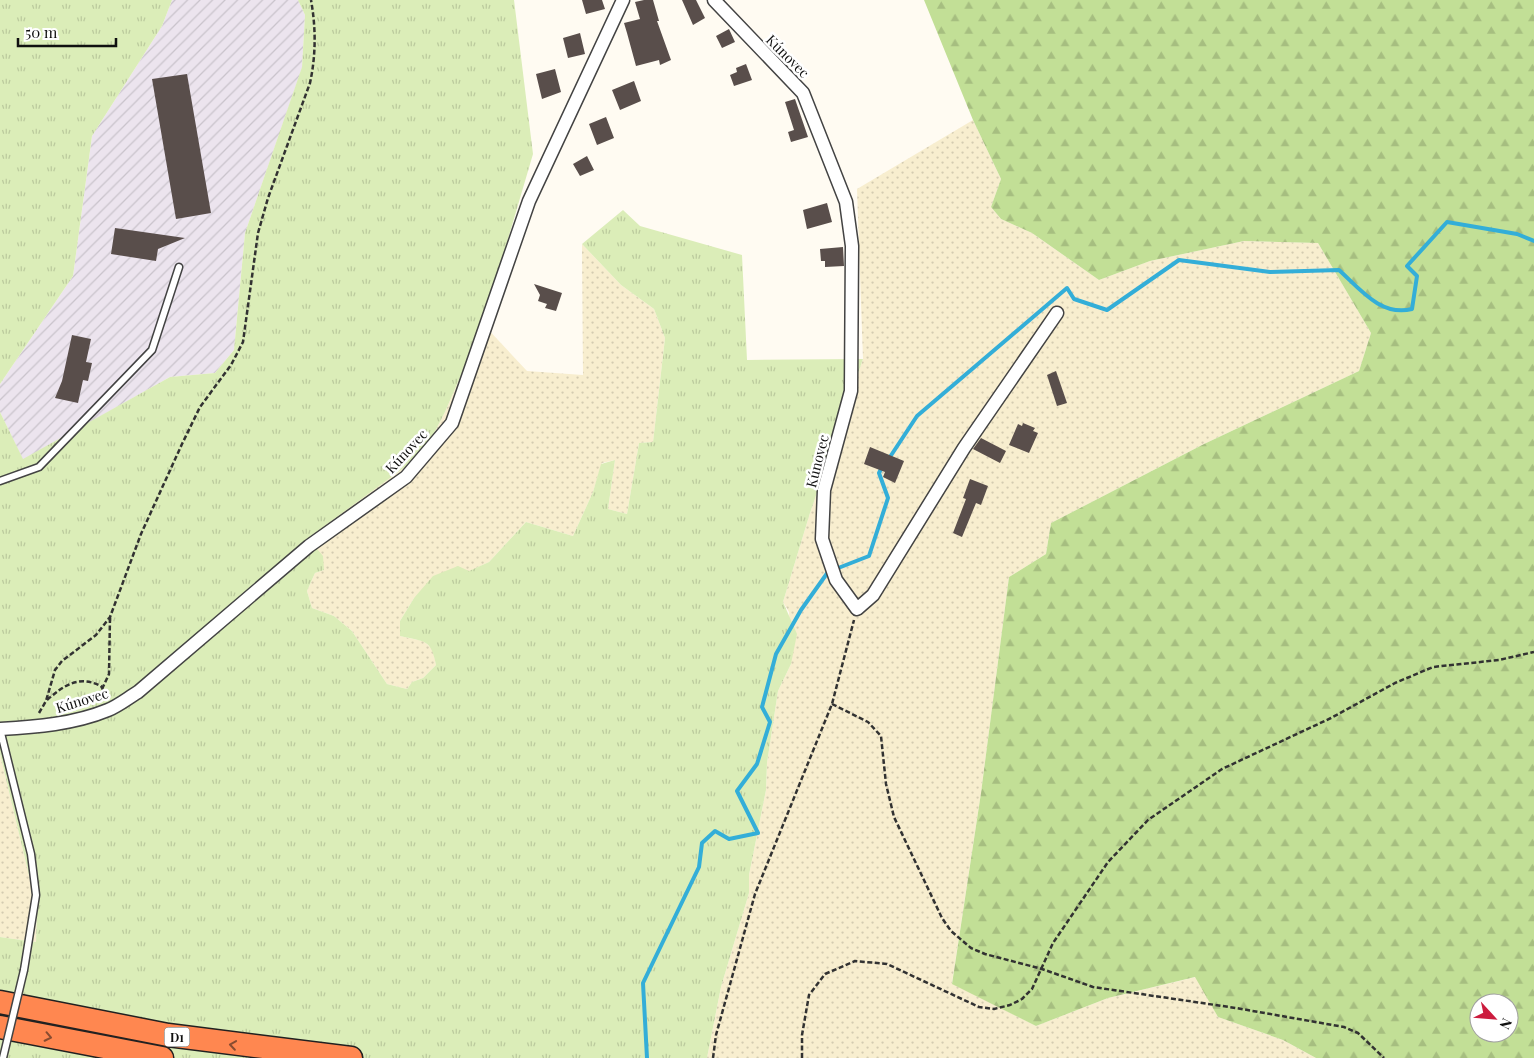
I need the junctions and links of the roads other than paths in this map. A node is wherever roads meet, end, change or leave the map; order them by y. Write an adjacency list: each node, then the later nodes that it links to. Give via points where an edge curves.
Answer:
1 (623, 0): 6 (street, Kúnovec, via 528,201 452,423 406,477 309,546 138,692 109,710 61,723)
2 (714, 0): 4 (street, Kúnovec, via 804,93 846,202 852,246 851,390 824,490 822,539 836,580 857,609 873,594 964,448)
3 (179, 267): 5 (lane, via 152,350 39,467)
4 (1057, 313)
5 (0, 481)
6 (0, 729): 9 (lane, bridge, via 31,854 36,895 24,970)
7 (0, 1002): 11 (highway, D1, one-way to 7, via 168,1036)
8 (0, 1027): 10 (highway, D1, one-way to 10)
9 (3, 1058)
10 (162, 1058)
11 (351, 1058)

